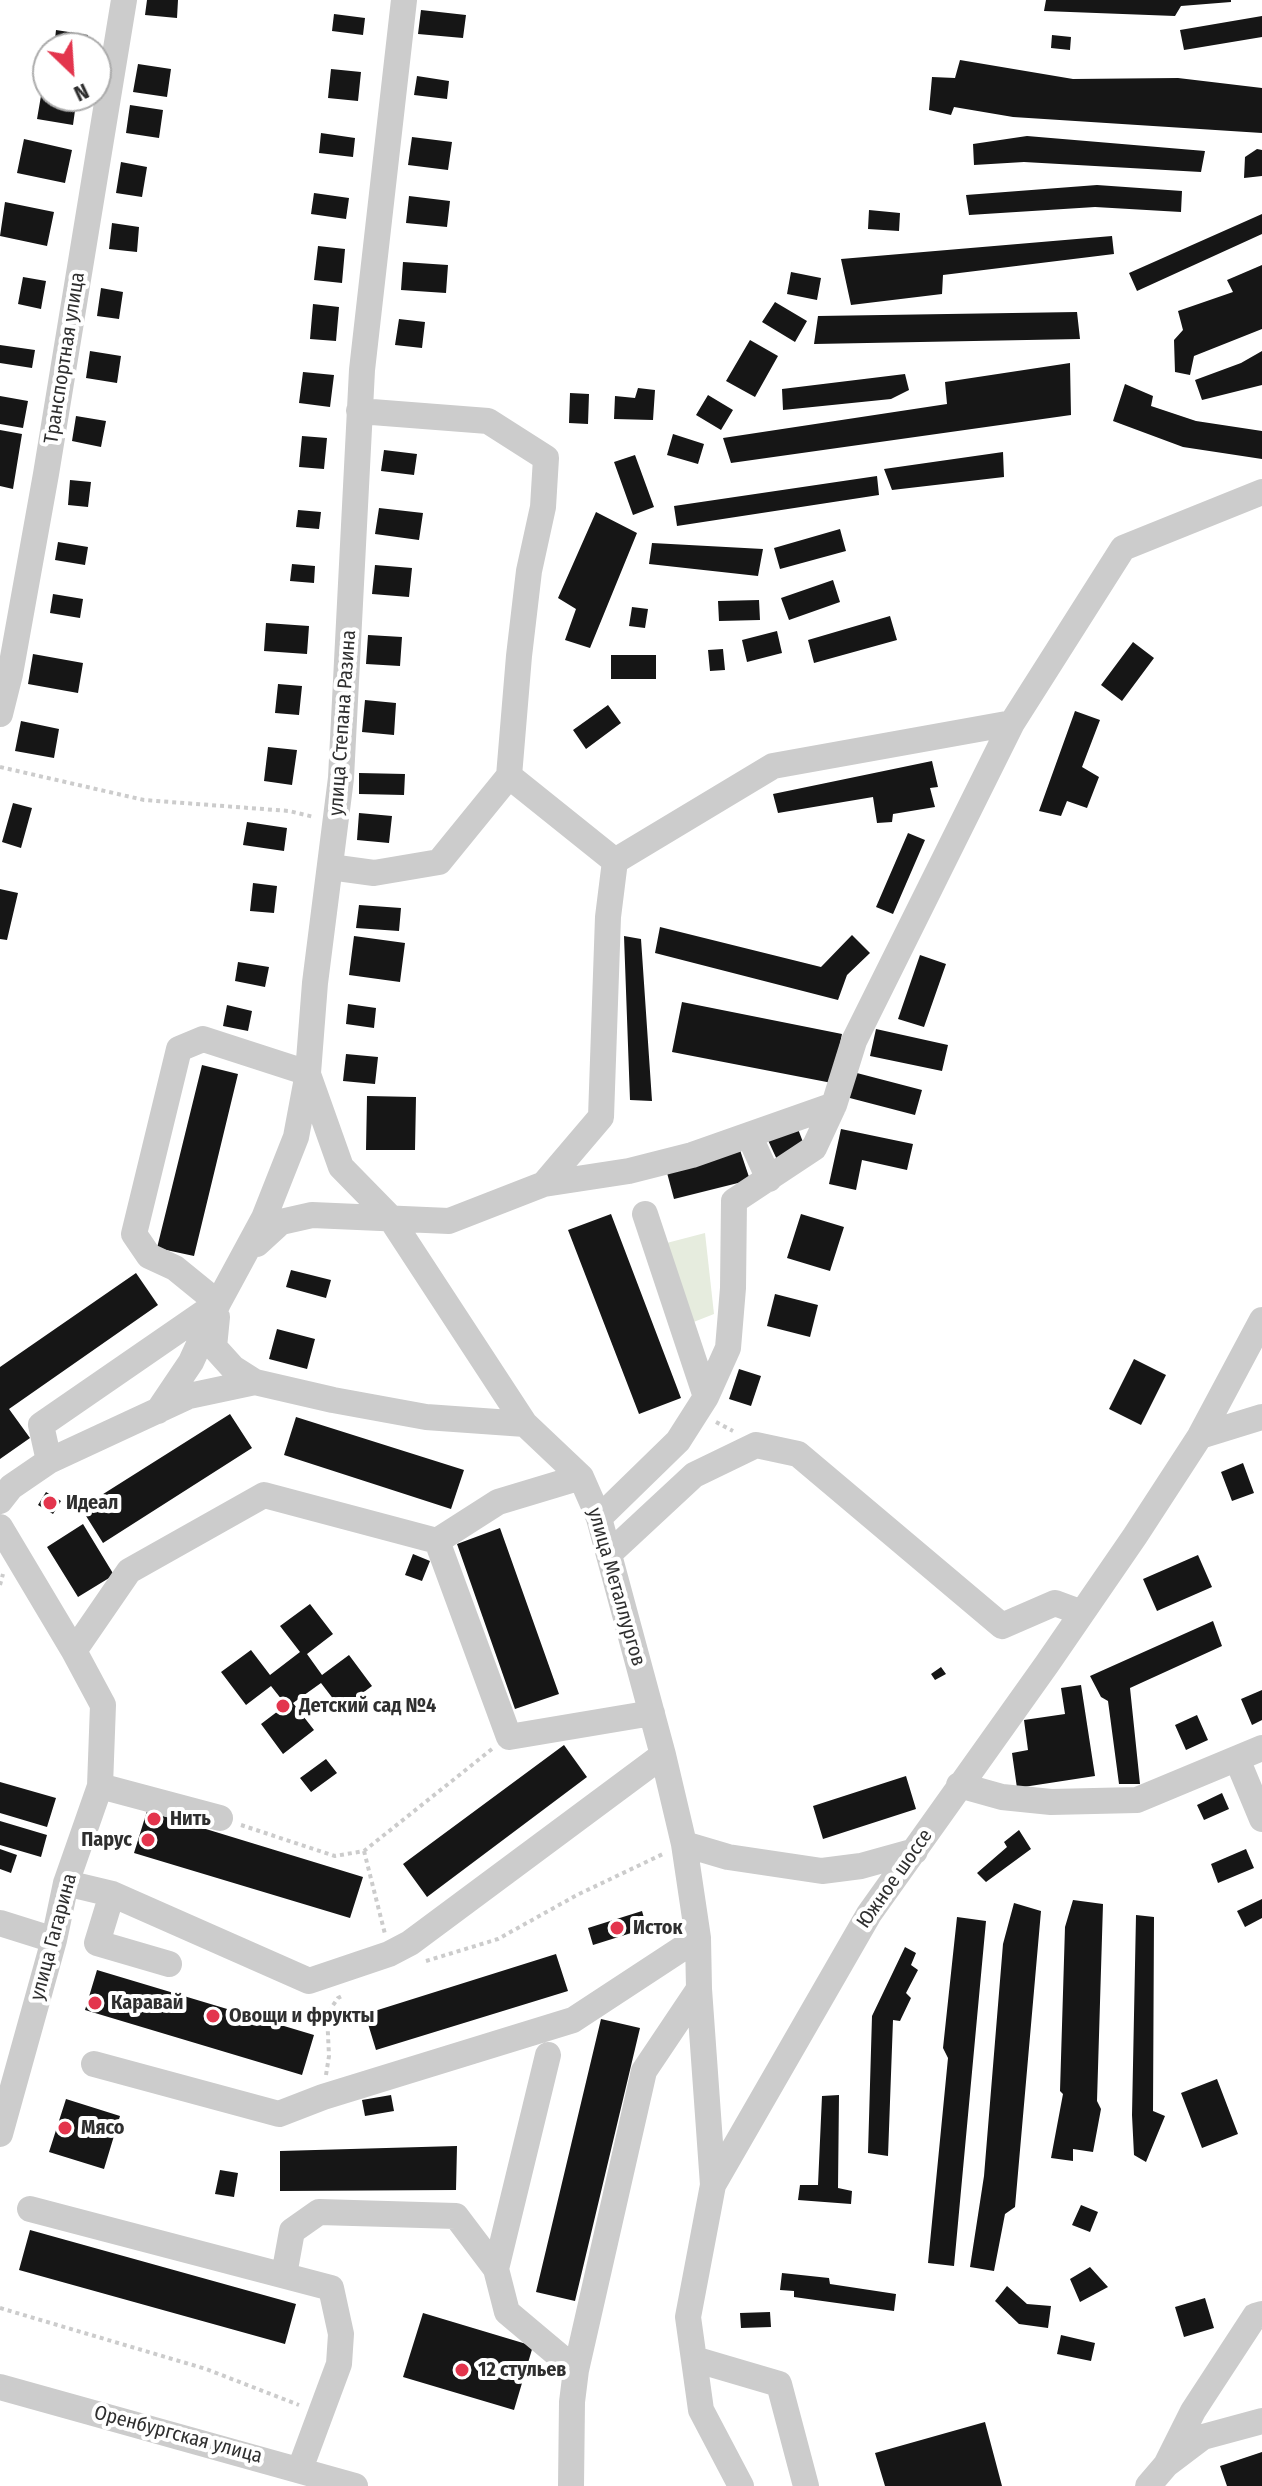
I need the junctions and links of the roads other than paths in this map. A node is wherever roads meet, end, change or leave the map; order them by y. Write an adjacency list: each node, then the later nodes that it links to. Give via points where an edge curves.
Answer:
1 (124, 0): 5 (street, Транспортная улица, via 46,474)
2 (404, 0): 3 (street, улица Степана Разина)
3 (359, 411): 7 (street, via 488,421 546,458); 9 (street, улица Степана Разина, via 343,747)
4 (1262, 492): 6 (street, via 1123,548)
5 (0, 714)
6 (1012, 723): 8 (street, via 773,766); 11 (street, via 854,1041)
7 (509, 776): 8 (street); 9 (street, via 439,862 374,873)
8 (615, 861): 14 (street, via 601,1117)
9 (330, 867): 10 (street, улица Степана Разина)
10 (308, 1073): 16 (street, улица Металлургов, via 341,1167); 17 (street, улица Степана Разина, via 296,1137); 18 (street, via 203,1039 179,1049 134,1234 149,1256 175,1268)
11 (834, 1105): 12 (street); 13 (street, via 814,1148)
12 (749, 1135): 13 (street); 14 (street, via 629,1171)
13 (769, 1179): 21 (street, via 734,1201 728,1348)
14 (544, 1184): 16 (street, via 449,1221)
15 (645, 1214): 21 (street)
16 (389, 1216): 17 (street, via 312,1215 281,1222); 24 (street, улица Металлургов)
17 (243, 1258): 18 (street, улица Степана Разина)
18 (218, 1303): 20 (street, via 214,1347); 22 (street, улица Степана Разина, via 191,1362); 26 (street, via 41,1425)
19 (1262, 1320): 25 (street, Южное шоссе)
20 (255, 1382): 22 (street, via 189,1396); 24 (street, via 426,1417)
21 (701, 1404): 29 (street, via 678,1441)
22 (158, 1411): 26 (street)
23 (1262, 1417): 25 (street)
24 (525, 1424): 27 (street, улица Металлургов)
25 (1200, 1436): 33 (street, Южное шоссе)
26 (49, 1461): 28 (street)
27 (581, 1477): 29 (street, улица Металлургов); 31 (street, via 498,1502)
28 (0, 1501)
29 (599, 1518): 32 (street, улица Металлургов)
30 (0, 1527): 34 (street, улица Гагарина)
31 (437, 1541): 34 (street, via 264,1495 129,1571); 35 (street, via 509,1737)
32 (609, 1554): 33 (street, via 694,1475 756,1445 798,1454 1002,1626 1055,1603); 35 (street, улица Металлургов)
33 (1082, 1613): 39 (street, Южное шоссе)
34 (74, 1651): 40 (street, улица Гагарина, via 103,1705)
35 (652, 1713): 37 (street, улица Металлургов)
36 (1262, 1748): 38 (street)
37 (663, 1755): 43 (street, улица Металлургов); 46 (street, via 410,1943 309,1981)
38 (1237, 1759): 39 (street, via 1137,1800 1051,1802); 42 (street)
39 (959, 1785): 44 (street, Южное шоссе)
40 (100, 1786): 41 (street); 45 (street, улица Гагарина)
41 (220, 1818)
42 (1262, 1819)
43 (684, 1844): 44 (street, via 728,1857 822,1871); 48 (street, улица Металлургов)
44 (915, 1851): 55 (street, Южное шоссе, via 869,1914)
45 (66, 1883): 46 (street); 49 (street, улица Гагарина)
46 (112, 1894): 50 (street, via 97,1943)
47 (0, 1923): 49 (street)
48 (698, 1938): 51 (street, улица Металлургов); 53 (street, via 573,2020 279,2114)
49 (54, 1940): 54 (street, улица Гагарина)
50 (169, 1964)
51 (699, 1989): 55 (street, улица Металлургов); 61 (street, via 644,2071)
52 (548, 2055): 57 (street)
53 (94, 2064)
54 (0, 2134)
55 (713, 2185): 60 (street, Южное шоссе, via 688,2317)
56 (30, 2209): 58 (street)
57 (496, 2269): 58 (street, via 456,2216 319,2212 292,2231); 61 (street, via 507,2312)
58 (284, 2275): 65 (street, via 331,2288 341,2334 339,2364)
59 (1262, 2314): 64 (street, via 1255,2316 1193,2411)
60 (694, 2359): 68 (street, Южное шоссе, via 701,2410); 69 (street, via 779,2384)
61 (576, 2370): 67 (street)
62 (0, 2387): 65 (street, Оренбургская улица)
63 (1262, 2421): 64 (street, via 1203,2437)
64 (1166, 2465): 70 (street)
65 (300, 2469): 66 (street, Оренбургская улица)
66 (355, 2486)
67 (571, 2486)
68 (741, 2486)
69 (806, 2486)
70 (1148, 2486)

